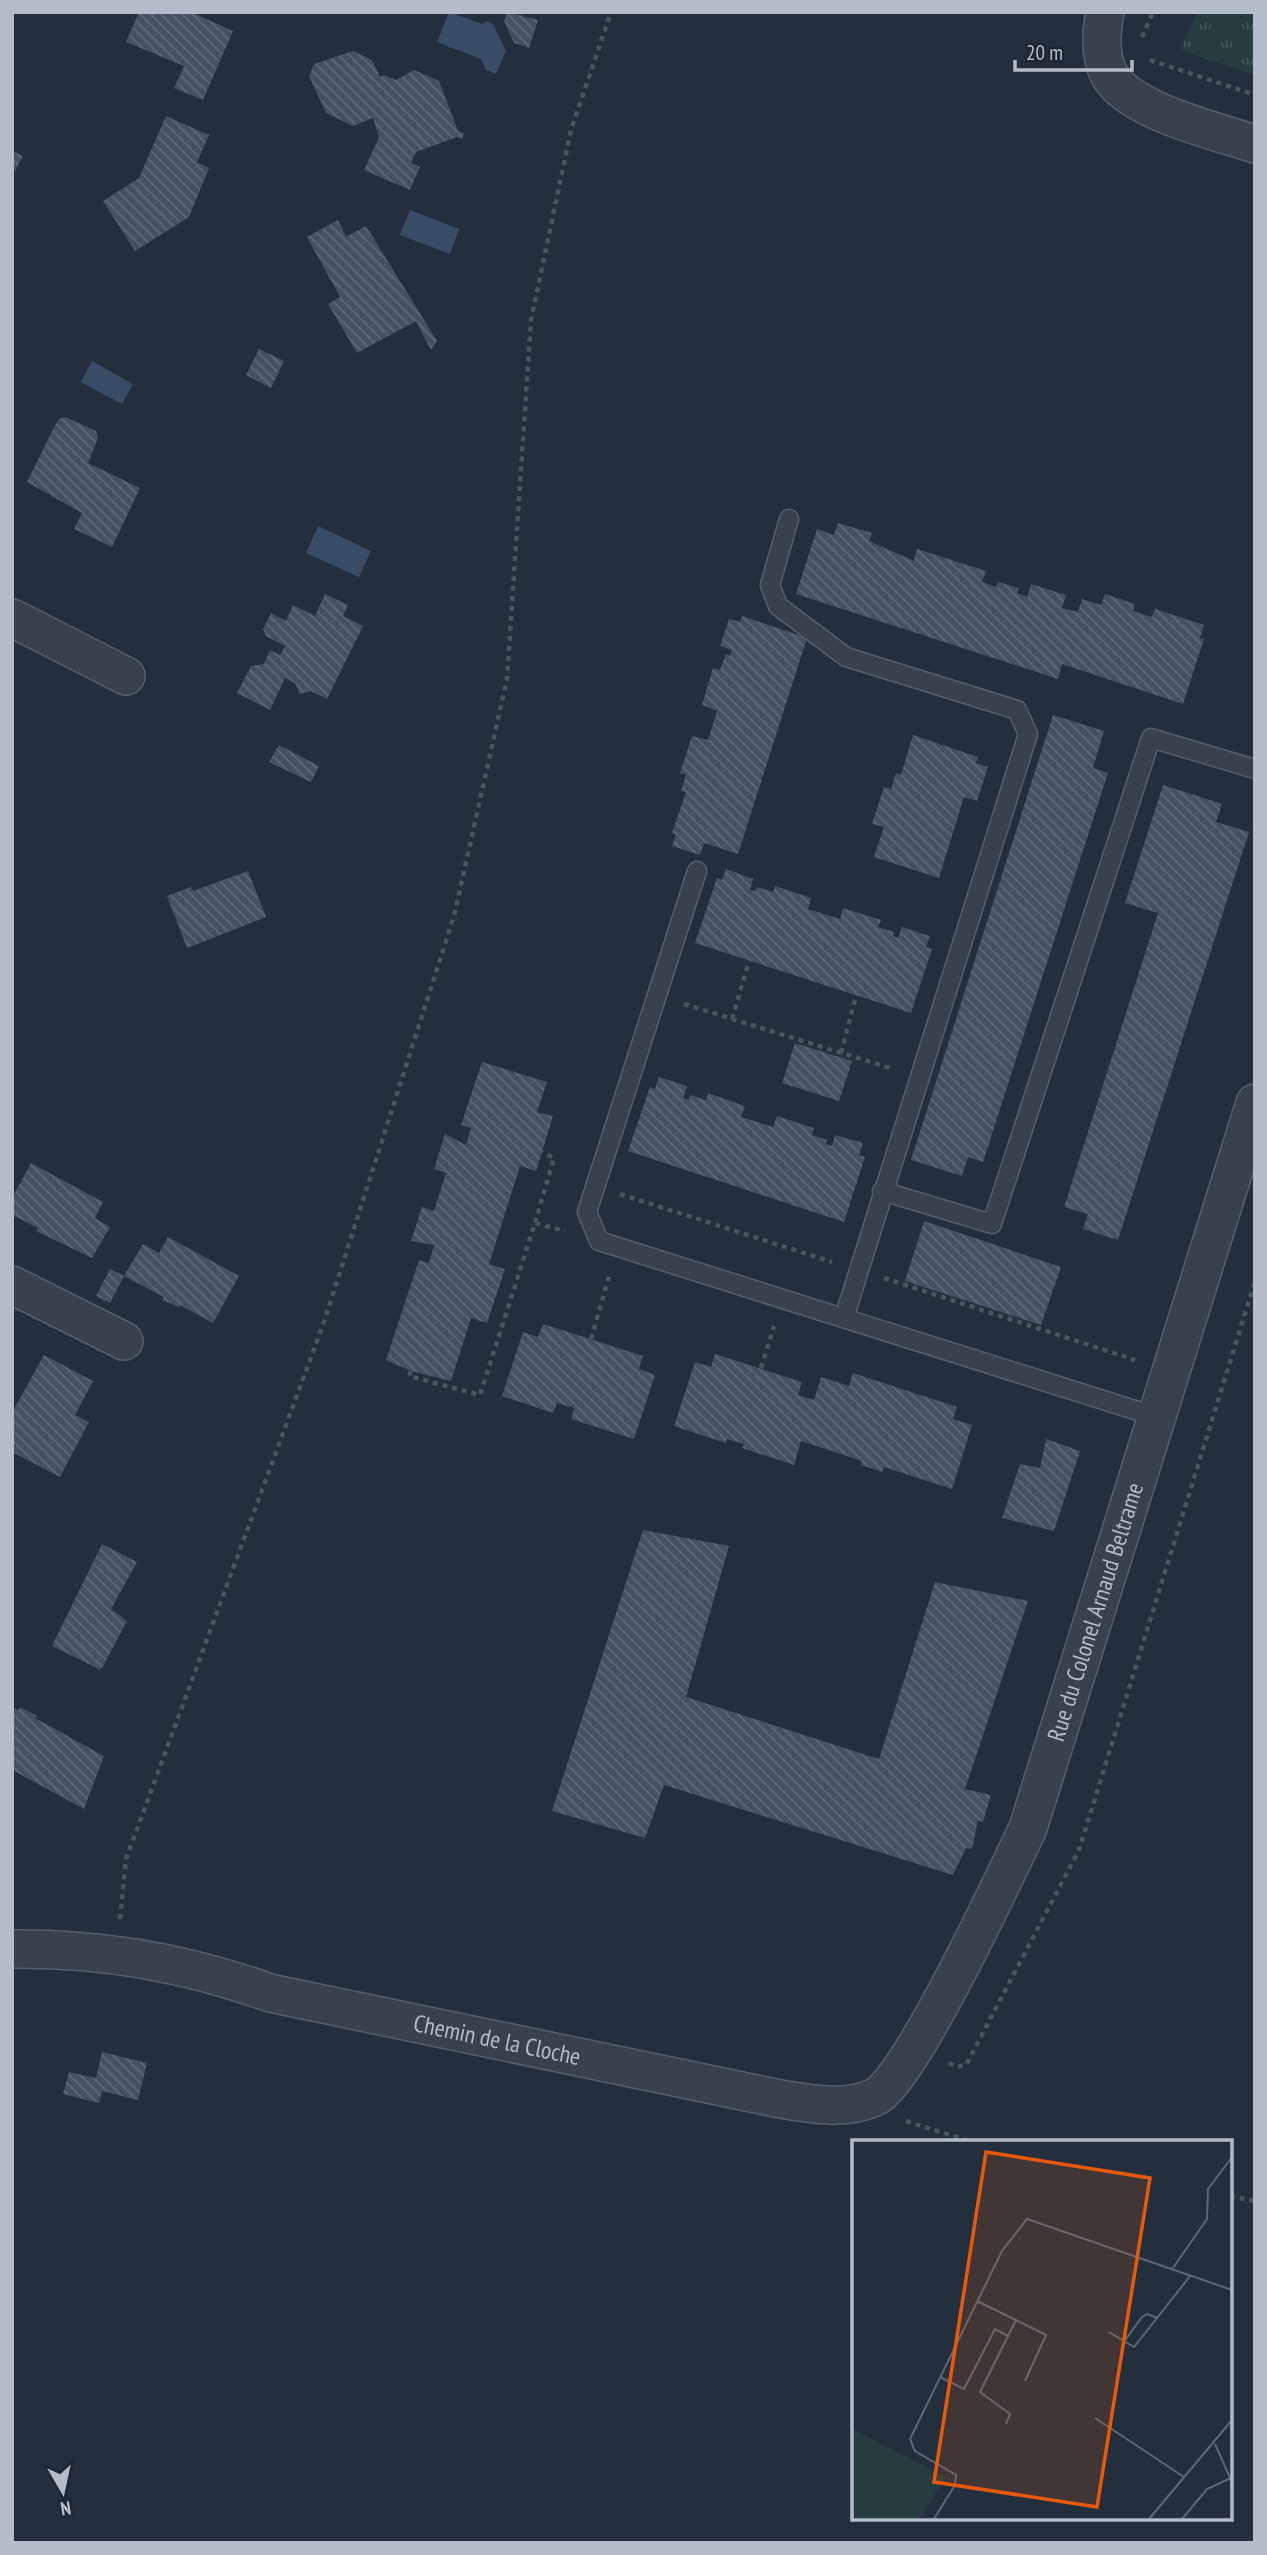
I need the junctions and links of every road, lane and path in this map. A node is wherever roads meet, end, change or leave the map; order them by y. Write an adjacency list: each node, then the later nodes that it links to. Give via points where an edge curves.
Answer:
1 (611, 12): 37 (path, via 571,130 531,320 508,679 454,916 324,1322 126,1858)
2 (1105, 12): 7 (street, via 1101,32 1106,65 1110,76 1134,98)
3 (1153, 12): 4 (path)
4 (1140, 41)
5 (1142, 50): 6 (path, via 1148,59)
6 (1255, 95)
7 (1255, 144)
8 (789, 519): 21 (lane, via 770,585 778,606 846,657 1017,710 1028,734)
9 (12, 618): 10 (street)
10 (127, 676)
11 (1255, 769): 21 (lane, via 1151,738 992,1224)
12 (696, 871): 24 (lane, via 587,1212)
13 (749, 961): 16 (path)
14 (856, 996): 17 (path)
15 (672, 1001): 16 (path)
16 (732, 1019): 17 (path)
17 (841, 1053): 18 (path)
18 (900, 1071)
19 (1255, 1103): 36 (street, Rue du Colonel Arnaud Beltrame)
20 (542, 1152): 23 (path, via 554,1158)
21 (883, 1191): 26 (lane)
22 (615, 1192): 26 (path)
23 (535, 1223): 24 (path); 35 (path, via 480,1395 409,1376)
24 (599, 1241): 25 (lane)
25 (617, 1247): 29 (lane); 31 (path)
26 (859, 1270): 30 (lane); 33 (path)
27 (1255, 1281): 39 (path, via 1079,1850 966,2065 956,2067)
28 (12, 1285): 32 (street)
29 (783, 1299): 30 (lane); 34 (path)
30 (845, 1318): 36 (lane)
31 (591, 1339)
32 (124, 1341)
33 (1135, 1360)
34 (761, 1368)
35 (411, 1371)
36 (1157, 1417): 39 (street, Rue du Colonel Arnaud Beltrame, via 1028,1828)
37 (119, 1925)
38 (12, 1950): 40 (street, Chemin de la Cloche, via 116,1954 214,1972 270,1993 780,2099 845,2106)
39 (916, 2044): 40 (street, Rue du Colonel Arnaud Beltrame, via 901,2072)
40 (878, 2096): 41 (path, via 892,2116)
41 (966, 2140)
42 (1232, 2196): 43 (path)
43 (1255, 2201)

